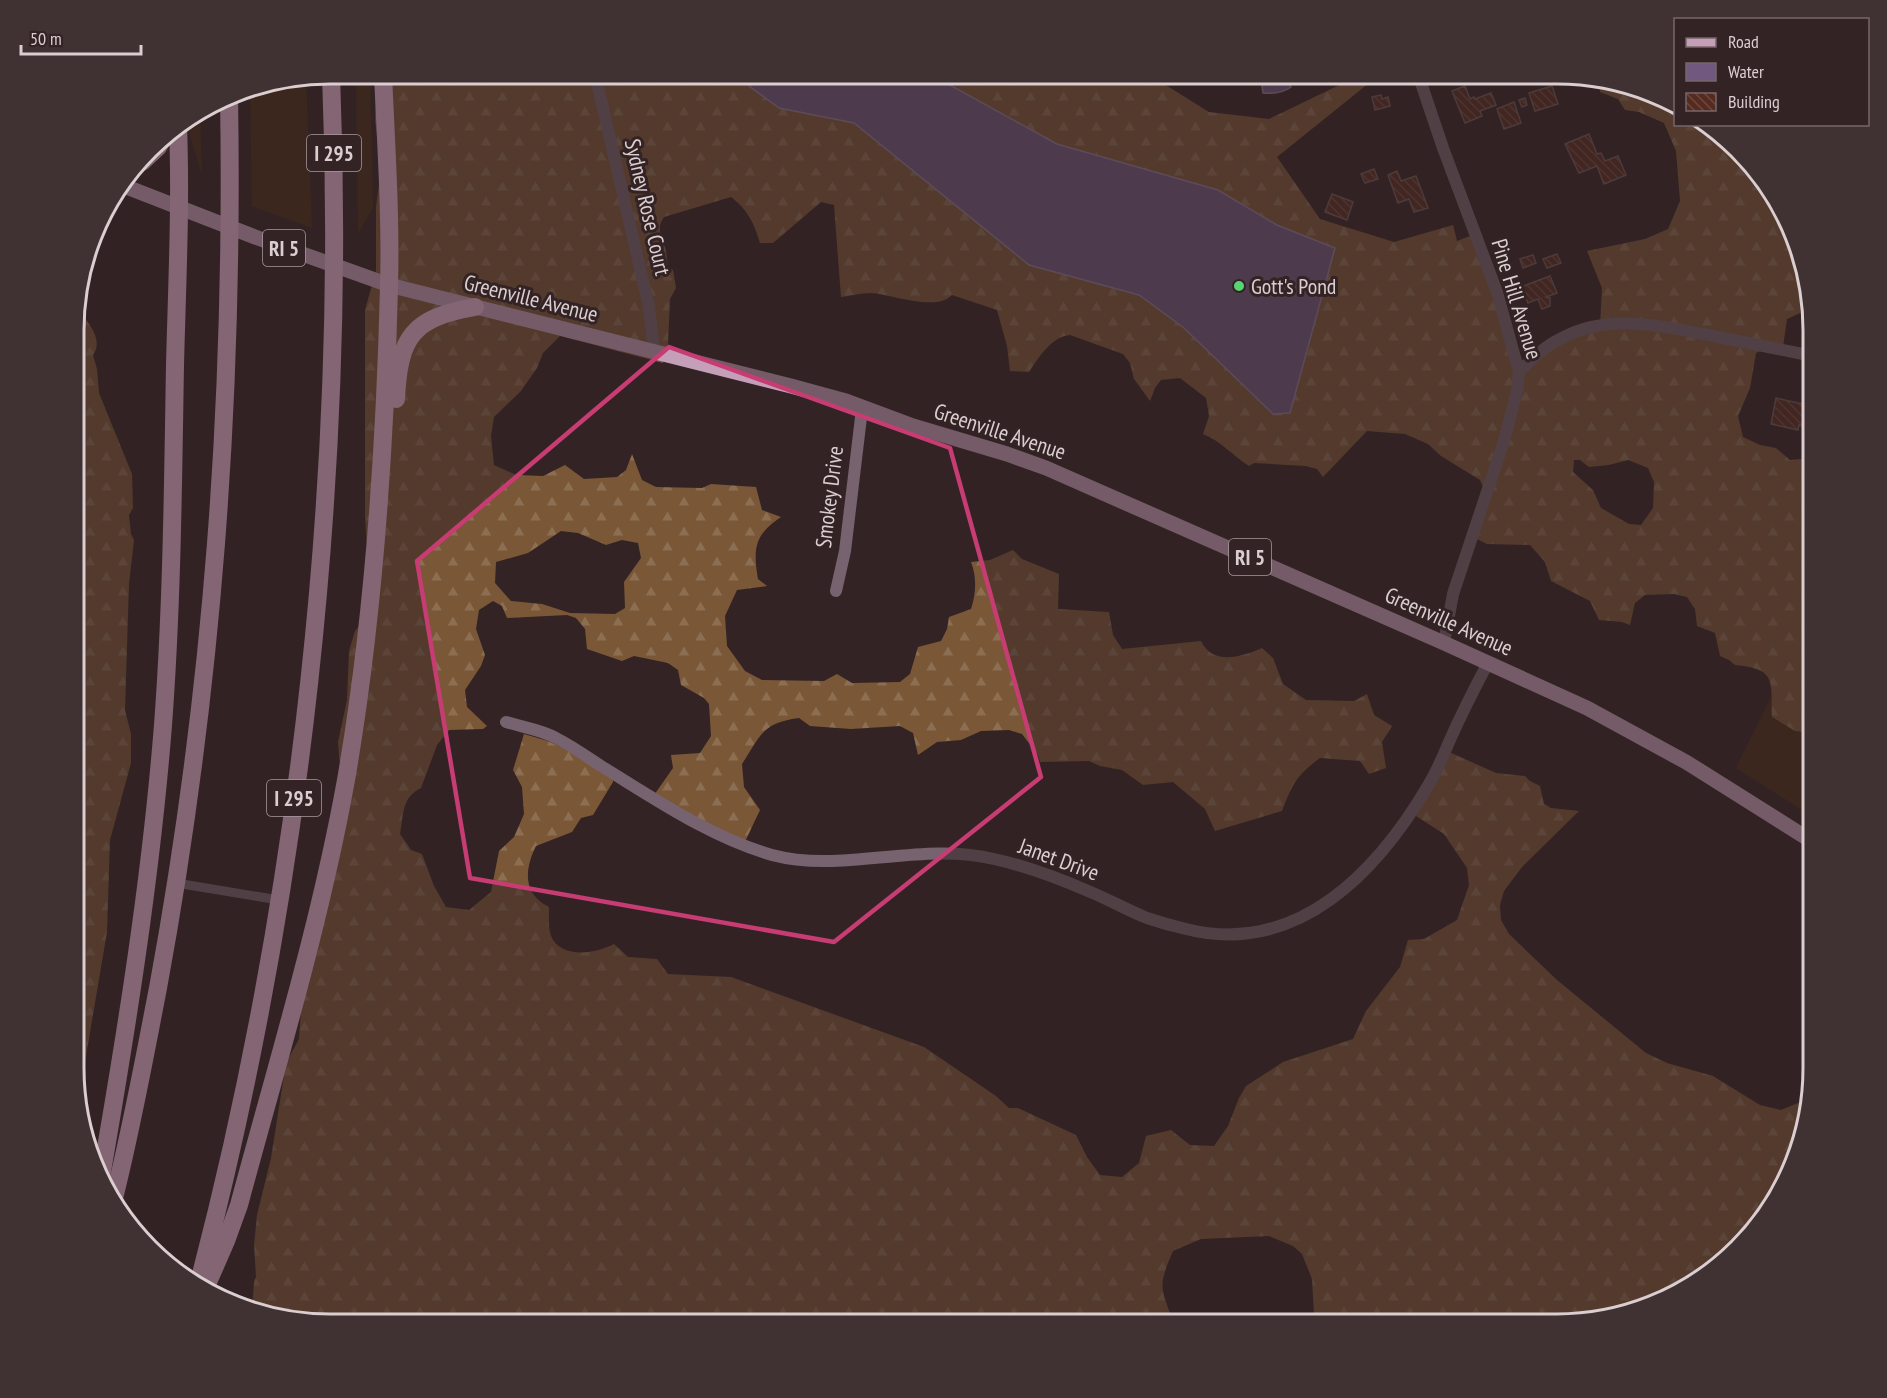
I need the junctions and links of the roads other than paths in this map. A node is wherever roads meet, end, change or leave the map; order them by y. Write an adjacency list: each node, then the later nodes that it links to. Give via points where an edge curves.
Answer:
1 (331, 84): 22 (highway, I 295, via 335,232 328,437 314,621)
2 (383, 84): 9 (highway)
3 (597, 84): 11 (street, Sydney Rose Court, via 649,307)
4 (1421, 84): 13 (street, Pine Hill Avenue, via 1497,292)
5 (229, 106): 21 (highway, via 226,378 217,553)
6 (178, 136): 8 (highway)
7 (129, 188): 8 (main road, Greenville Avenue / RI 5)
8 (180, 208): 9 (main road, Greenville Avenue / RI 5); 23 (highway, via 171,584 163,725 146,898)
9 (389, 285): 10 (main road, Greenville Avenue / RI 5); 15 (highway)
10 (475, 308): 11 (main road, Greenville Avenue / RI 5); 15 (highway, via 438,318 408,339 399,365 393,425)
11 (654, 351): 14 (main road, Greenville Avenue / RI 5, via 846,401)
12 (1803, 354): 13 (street, via 1681,330 1632,323 1607,324 1562,337)
13 (1519, 372): 17 (street, Pine Hill Avenue, via 1504,441 1453,594)
14 (862, 409): 16 (street, Smokey Drive, via 845,551); 17 (main road, Greenville Avenue / RI 5, via 1046,468)
15 (380, 464): 26 (highway, via 373,570 355,724 322,894 239,1205)
16 (836, 591)
17 (1444, 643): 18 (main road, Greenville Avenue / RI 5)
18 (1488, 663): 19 (street, Janet Drive, via 1431,782 1397,834 1363,874 1326,903 1297,919 1246,934 1190,930 1147,918 1033,870 966,853 834,860 796,860 772,854 710,830 554,736); 20 (main road, Greenville Avenue / RI 5, via 1646,739)
19 (506, 722)
20 (1803, 837)
21 (176, 884): 22 (lane); 24 (highway, via 133,1119)
22 (279, 900): 25 (highway, I 295, via 239,1115)
23 (103, 1163)
24 (116, 1189)
25 (201, 1278)
26 (208, 1282)

